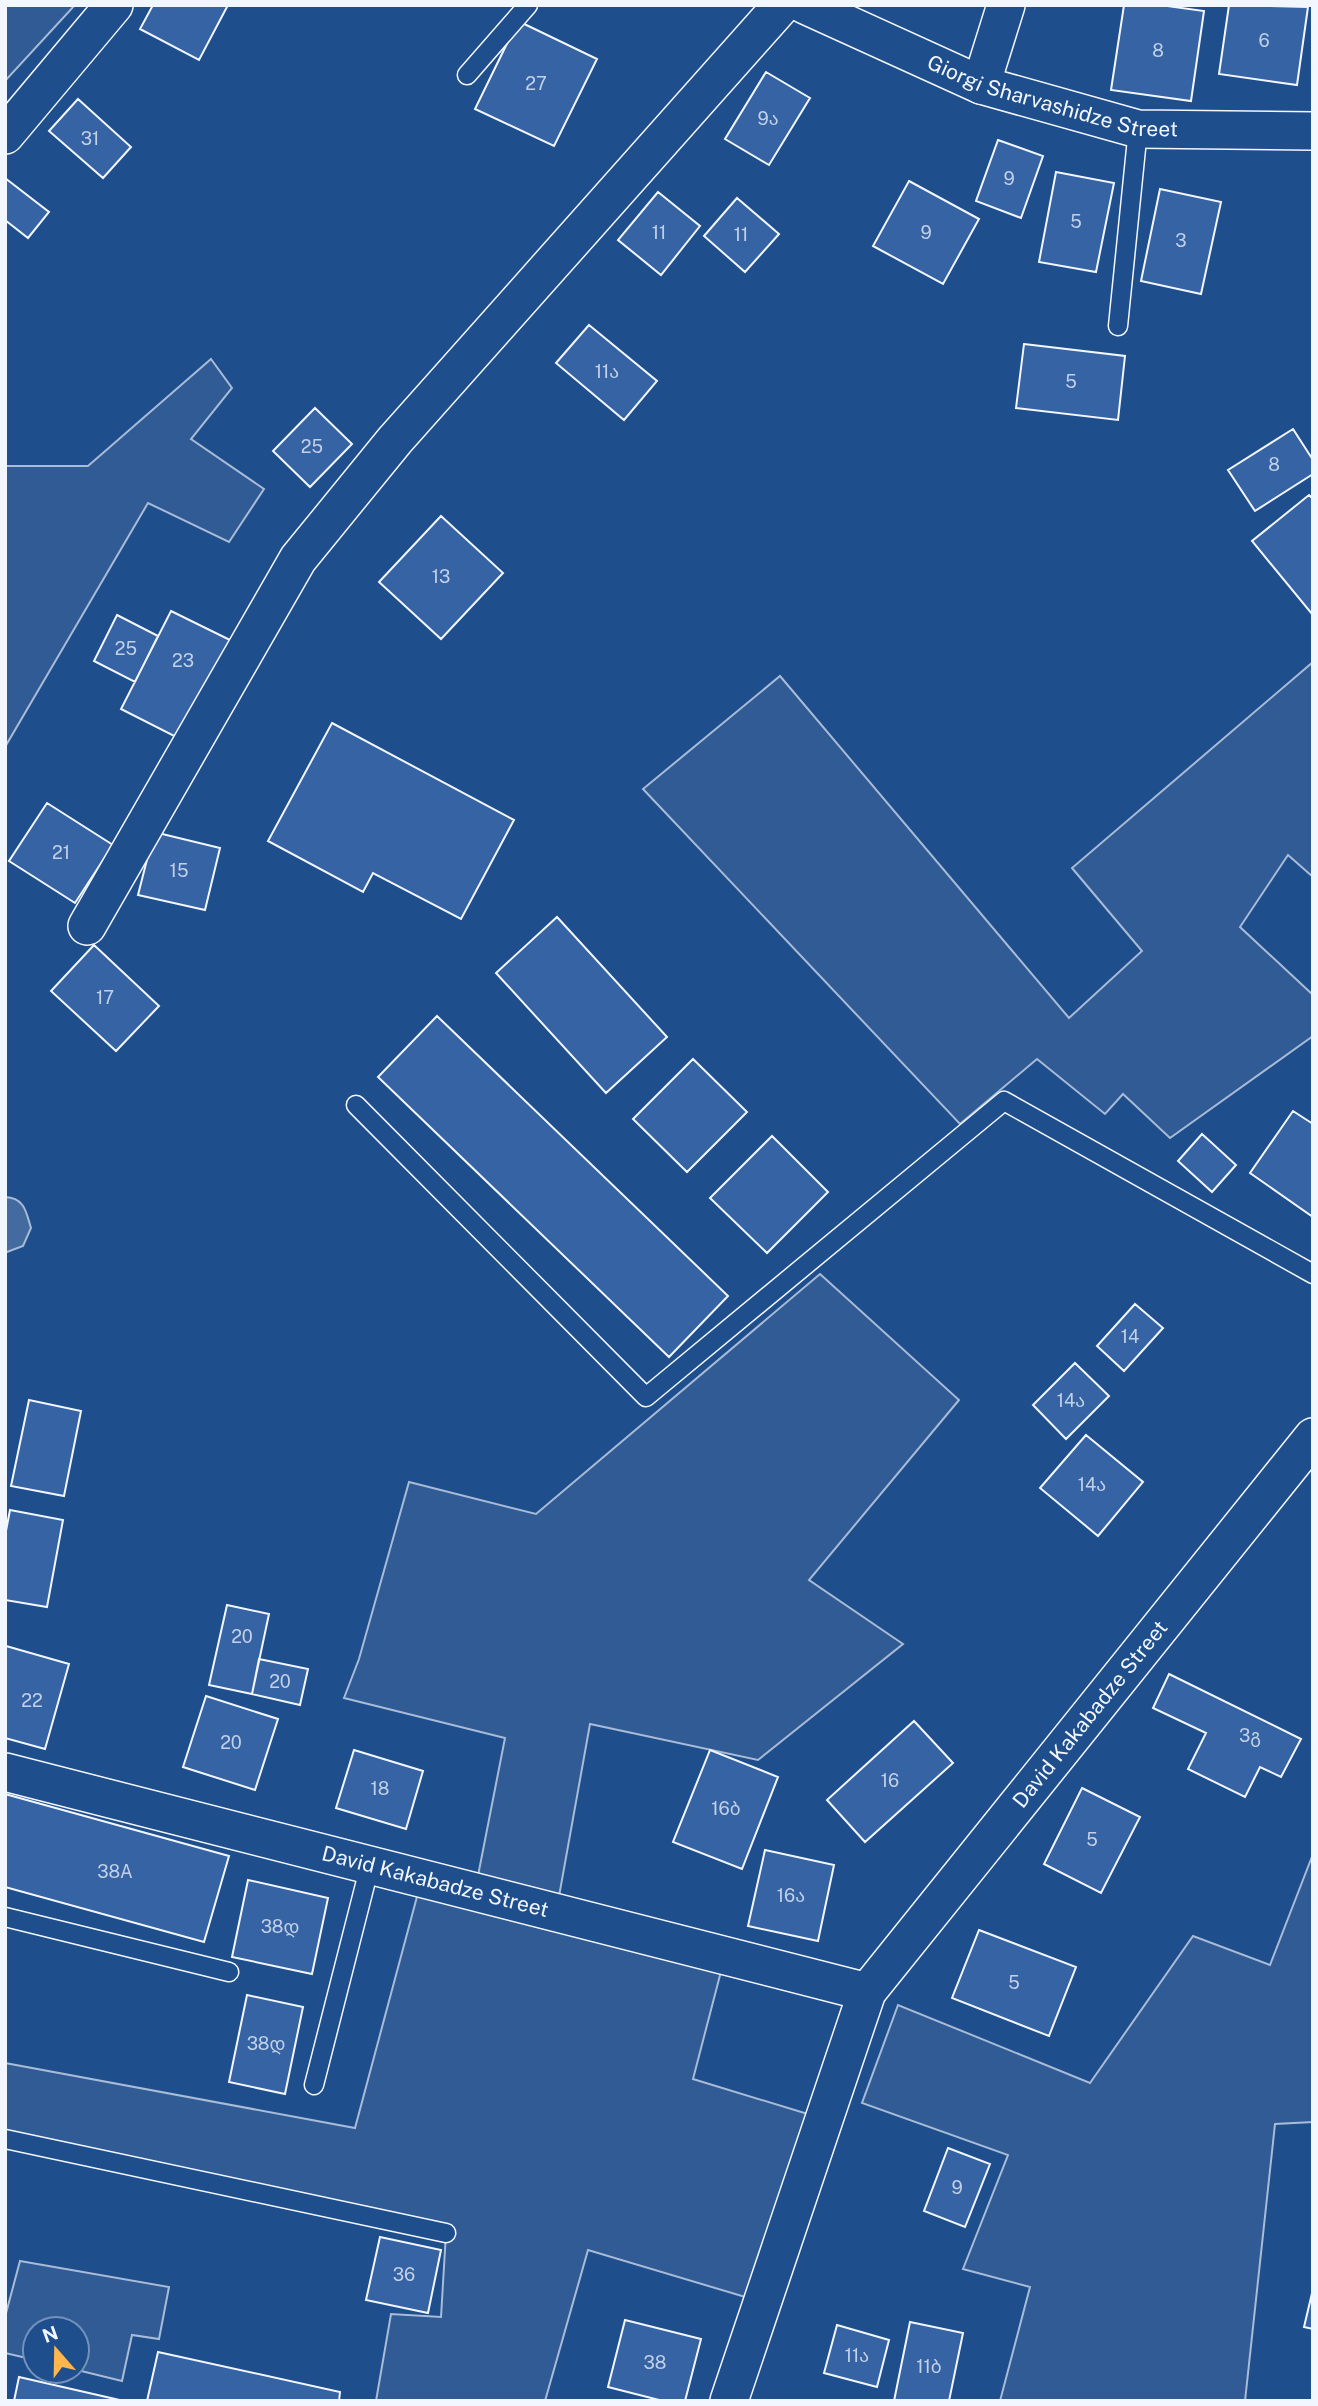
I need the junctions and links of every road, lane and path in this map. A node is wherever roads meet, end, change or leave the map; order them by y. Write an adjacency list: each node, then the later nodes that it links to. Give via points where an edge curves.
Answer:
1 (114, 5): 10 (street)
2 (527, 5): 6 (lane)
3 (782, 5): 12 (street, via 395,440 298,559)
4 (805, 5): 7 (street, Giorgi Sharvashidze Street)
5 (1006, 5): 7 (street)
6 (467, 75)
7 (981, 85): 8 (street, Giorgi Sharvashidze Street)
8 (1138, 129): 9 (street, Giorgi Sharvashidze Street); 11 (lane)
9 (1313, 131)
10 (5, 135)
11 (1118, 326)
12 (87, 926)
13 (356, 1105): 14 (lane, via 646,1397 1004,1101)
14 (1313, 1274)
15 (1313, 1437): 20 (street, David Kakabadze Street)
16 (5, 1772): 17 (street, David Kakabadze Street)
17 (370, 1865): 20 (street, David Kakabadze Street); 21 (lane)
18 (5, 1917): 19 (lane)
19 (229, 1972)
20 (867, 1992): 24 (street, David Kakabadze Street)
21 (314, 2085)
22 (5, 2139): 23 (lane)
23 (446, 2233)
24 (729, 2401)

